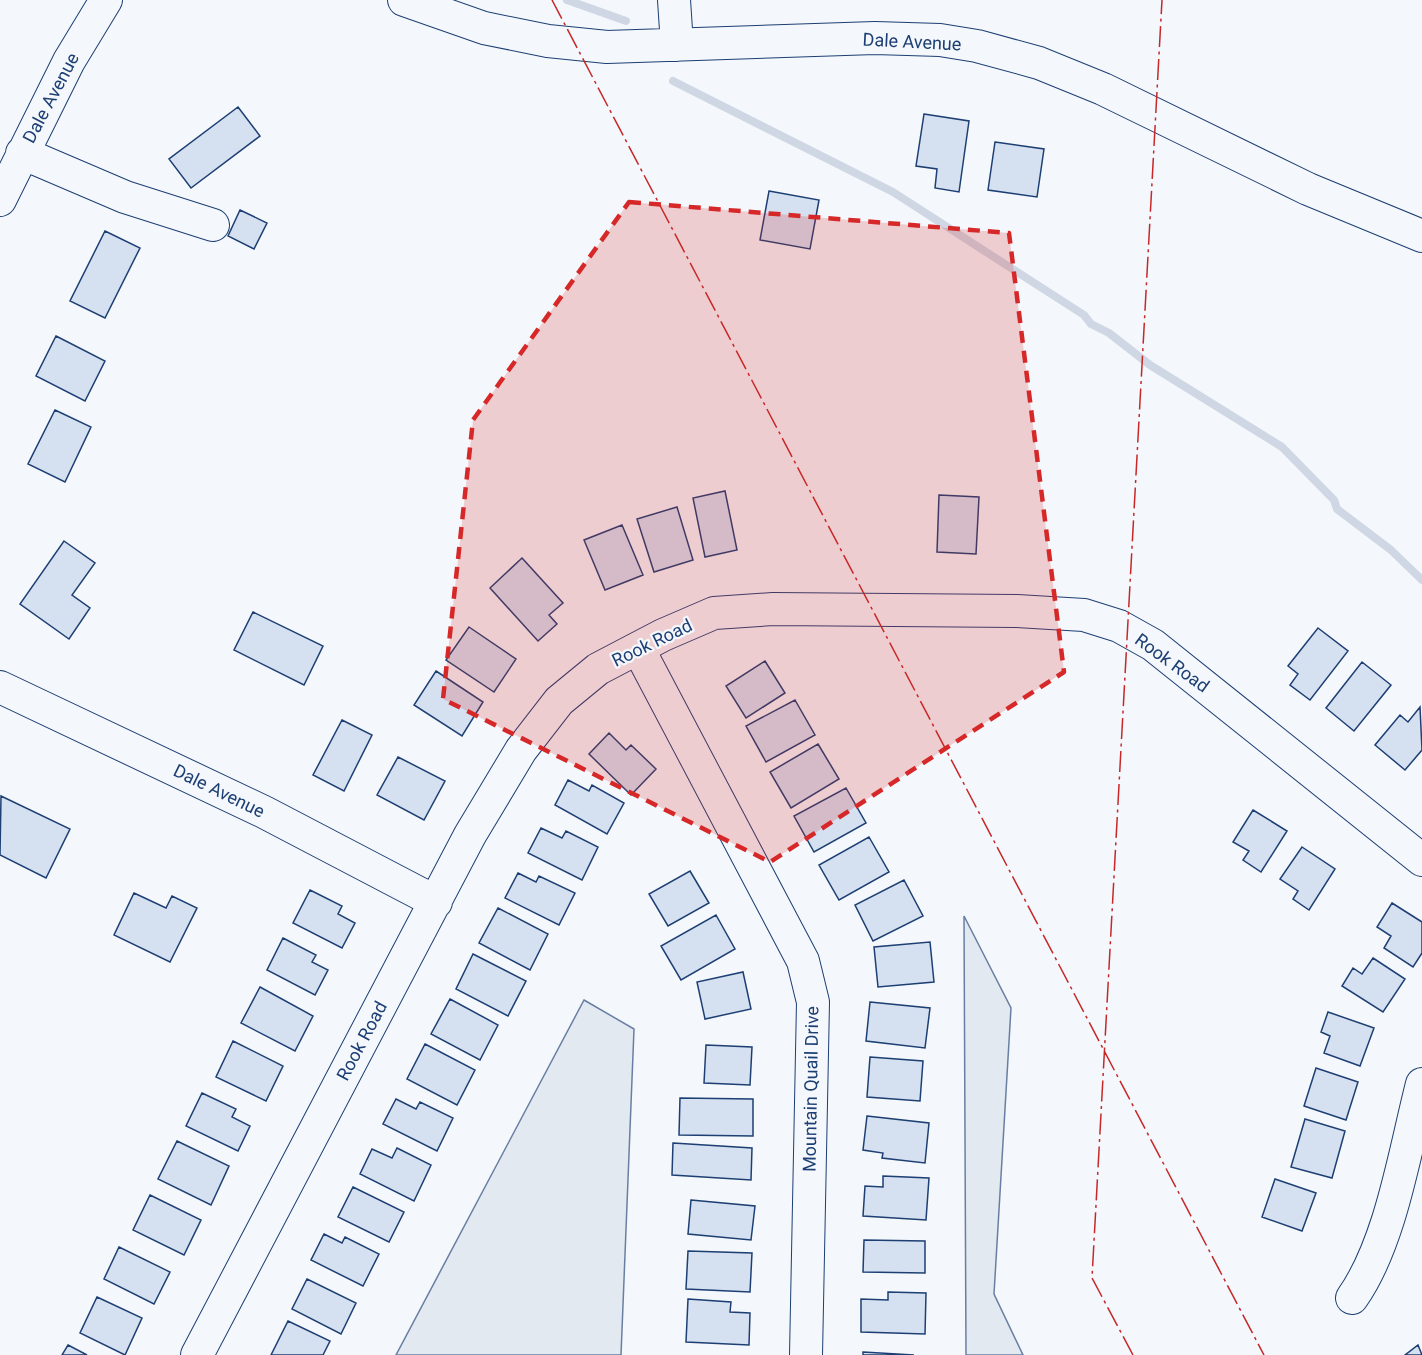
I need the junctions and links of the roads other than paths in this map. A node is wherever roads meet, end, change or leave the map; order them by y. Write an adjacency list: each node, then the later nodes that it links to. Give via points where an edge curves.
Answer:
1 (106, 0): 5 (street, Dale Avenue)
2 (404, 0): 4 (street, Dale Avenue, via 484,28 548,41 607,47)
3 (674, 0): 4 (street)
4 (677, 45): 8 (street, Dale Avenue, via 875,38 940,40 977,46 1039,63 1103,89 1308,189)
5 (22, 153): 6 (street, Dale Avenue); 7 (street, via 125,197)
6 (0, 200)
7 (213, 225)
8 (1422, 236)
9 (638, 648): 11 (street, Rook Road, via 714,614 773,609 994,610 1084,615 1119,626 1153,645); 12 (street, Rook Road, via 598,669 559,701 521,750 470,834); 16 (street, Mountain Quail Drive, via 803,961 813,1002)
10 (0, 687): 12 (street, Dale Avenue, via 264,812)
11 (1422, 860)
12 (436, 902): 15 (street, Rook Road)
13 (1422, 1084): 14 (street, via 1380,1245 1368,1276)
14 (1352, 1298)
15 (197, 1355)
16 (807, 1355)

